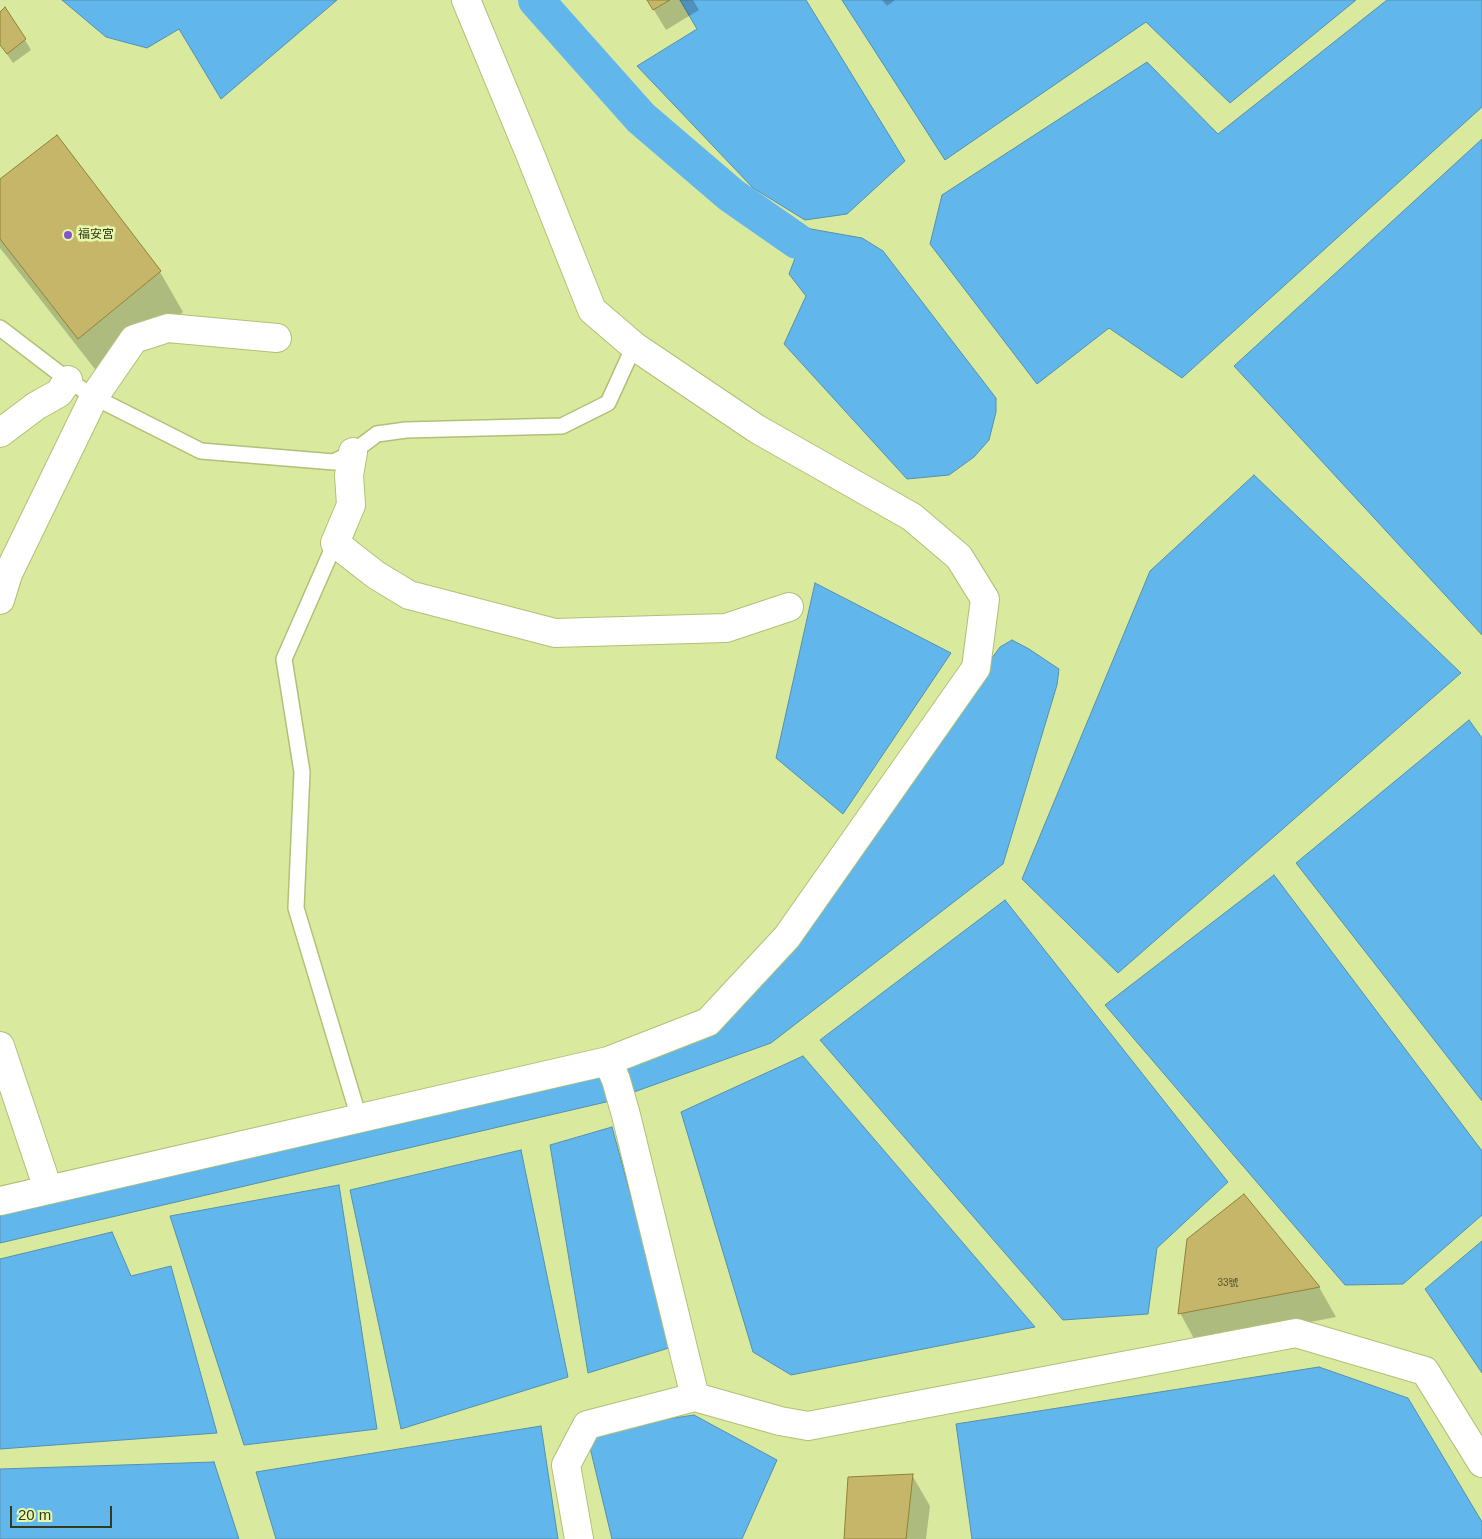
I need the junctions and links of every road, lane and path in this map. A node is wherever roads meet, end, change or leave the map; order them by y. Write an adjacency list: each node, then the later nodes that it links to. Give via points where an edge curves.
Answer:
1 (466, 0): 4 (street, via 592,310)
2 (0, 328): 5 (lane)
3 (277, 338): 6 (street, via 168,328 134,339)
4 (634, 346): 8 (lane, via 608,403 562,426 406,430 377,434); 13 (street, via 757,429 912,517 959,557 985,599 976,668 787,937 708,1022)
5 (68, 380): 6 (lane); 7 (street, via 59,393)
6 (94, 397): 8 (lane, via 201,451 334,462); 10 (street, via 8,574)
7 (0, 434)
8 (354, 452): 9 (street, via 349,475 351,505)
9 (335, 543): 11 (street, via 376,576 409,595 555,633 726,628); 14 (lane, via 284,659 302,772 296,908)
10 (0, 600)
11 (789, 607)
12 (0, 1046): 15 (street)
13 (612, 1071): 14 (street); 17 (street, via 626,1115)
14 (359, 1118): 15 (street)
15 (48, 1189): 16 (street)
16 (0, 1201)
17 (695, 1397): 18 (street, via 808,1426 1296,1333 1425,1371); 19 (street, via 587,1425 566,1465)
18 (1482, 1463)
19 (579, 1539)

